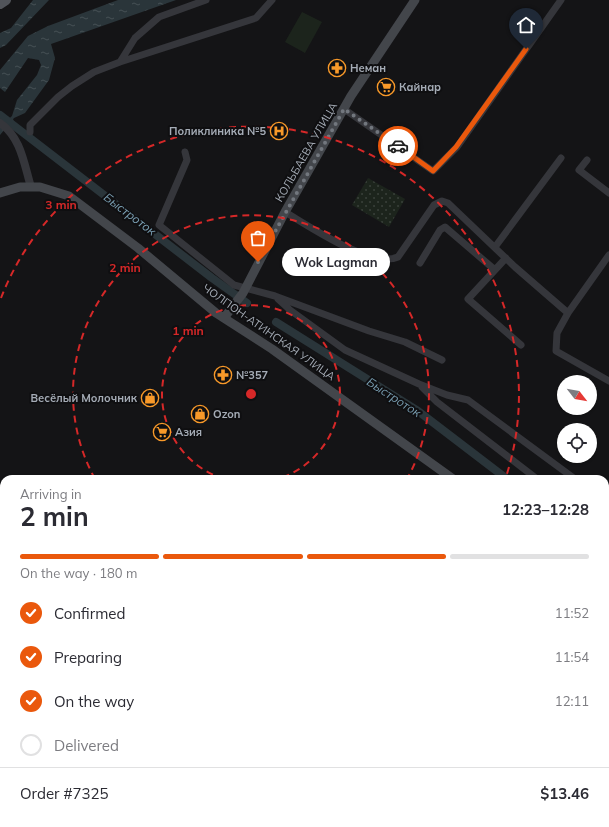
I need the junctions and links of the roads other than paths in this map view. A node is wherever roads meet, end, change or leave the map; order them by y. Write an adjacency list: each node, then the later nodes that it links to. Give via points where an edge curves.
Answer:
1 (6, 0): 6 (main road)
2 (206, 0): 7 (street, via 159,17 135,38)
3 (272, 0): 7 (street, via 256,18)
4 (415, 0): 8 (main road, КОЛЬБАЕВА УЛИЦА)
5 (561, 0): 8 (street, via 456,147 433,171)
6 (0, 4)
7 (120, 62): 10 (street, via 94,72 58,96 30,125)
8 (344, 109): 17 (main road, КОЛЬБАЕВА УЛИЦА)
9 (0, 123): 14 (street, via 9,129 18,144)
10 (30, 132)
11 (185, 152): 23 (street, via 187,160 159,225 234,285)
12 (561, 158): 18 (street)
13 (587, 160): 16 (street, via 579,170)
14 (31, 187): 15 (main road, ЧОЛПОН-АТИНСКАЯ УЛИЦА, via 20,187); 26 (main road, ЧОЛПОН-АТИНСКАЯ УЛИЦА, via 58,191 79,202)
15 (0, 193)
16 (609, 193)
17 (285, 212): 18 (street, via 352,250 390,261 398,258 434,205 448,203); 23 (main road, КОЛЬБАЕВА УЛИЦА)
18 (495, 247): 20 (street)
19 (609, 255): 25 (street)
20 (506, 258): 22 (street); 25 (street)
21 (420, 263): 22 (street, via 440,230 445,227)
22 (495, 270): 27 (street, via 468,299)
23 (244, 290): 24 (street); 26 (main road, КОЛЬБАЕВА УЛИЦА)
24 (275, 296): 28 (street, via 405,342); 30 (street, via 345,350)
25 (568, 313): 29 (street, via 557,332 556,351)
26 (224, 318): 31 (main road, ЧОЛПОН-АТИНСКАЯ УЛИЦА, via 272,349)
27 (521, 345)
28 (442, 360)
29 (609, 381)
30 (419, 384): 32 (street, via 437,402); 33 (street, via 468,400)
31 (447, 475)
32 (532, 475)
33 (570, 475)

